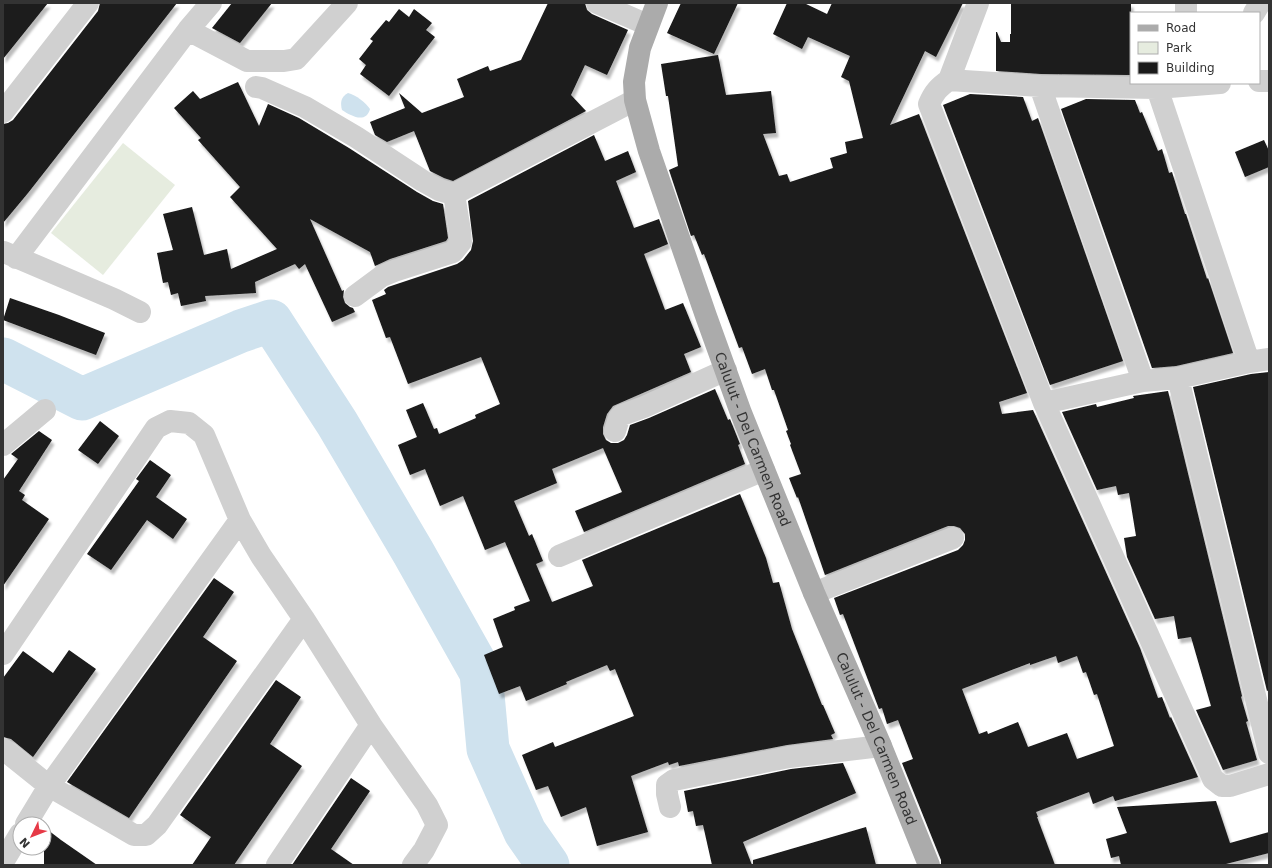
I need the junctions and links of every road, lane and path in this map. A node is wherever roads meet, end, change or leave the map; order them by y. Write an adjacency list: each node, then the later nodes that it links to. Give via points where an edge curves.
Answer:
1 (88, 3): 17 (street)
2 (211, 3): 10 (street)
3 (347, 3): 10 (street, via 296,58 284,61 247,61)
4 (596, 3): 9 (street)
5 (657, 3): 9 (main road, Calulut - Del Carmen Road)
6 (978, 3): 11 (street)
7 (1260, 3): 8 (street)
8 (1255, 12)
9 (648, 25): 16 (main road, Calulut - Del Carmen Road, via 636,68)
10 (188, 30): 19 (street)
11 (949, 80): 13 (street); 26 (street, via 938,88 929,104)
12 (1185, 84): 15 (street)
13 (1040, 86): 15 (street); 25 (street)
14 (256, 87): 18 (street, via 305,107 423,181 439,190)
15 (1157, 88): 22 (street)
16 (635, 100): 18 (street); 23 (main road, Calulut - Del Carmen Road, via 649,150)
17 (3, 112)
18 (454, 194): 20 (street, via 461,242 453,252 382,276)
19 (10, 255): 21 (street)
20 (355, 296)
21 (140, 312)
22 (1259, 360): 24 (street)
23 (726, 370): 28 (street, via 622,415); 30 (main road, Calulut - Del Carmen Road)
24 (1178, 378): 25 (street); 40 (street)
25 (1143, 380): 26 (street)
26 (1044, 403): 41 (street, via 1213,779 1222,786 1230,786)
27 (45, 410): 29 (street)
28 (615, 431)
29 (3, 445)
30 (764, 470): 33 (street); 34 (main road, Calulut - Del Carmen Road)
31 (240, 520): 35 (street); 36 (street, via 204,435 189,423 170,421 156,428); 42 (street)
32 (953, 538): 34 (street)
33 (559, 556)
34 (814, 593): 38 (main road, Calulut - Del Carmen Road)
35 (304, 619): 37 (street); 42 (street, via 157,825 146,835 134,834)
36 (3, 654)
37 (371, 726): 47 (street); 48 (street, via 427,805 437,825)
38 (881, 746): 43 (street, via 789,757 674,780 667,786); 49 (main road, Calulut - Del Carmen Road)
39 (3, 749): 42 (street)
40 (1269, 753)
41 (1269, 774)
42 (49, 786): 44 (street)
43 (670, 807)
44 (31, 816)
45 (12, 847): 46 (street)
46 (3, 862)
47 (277, 865)
48 (413, 865)
49 (929, 865)

